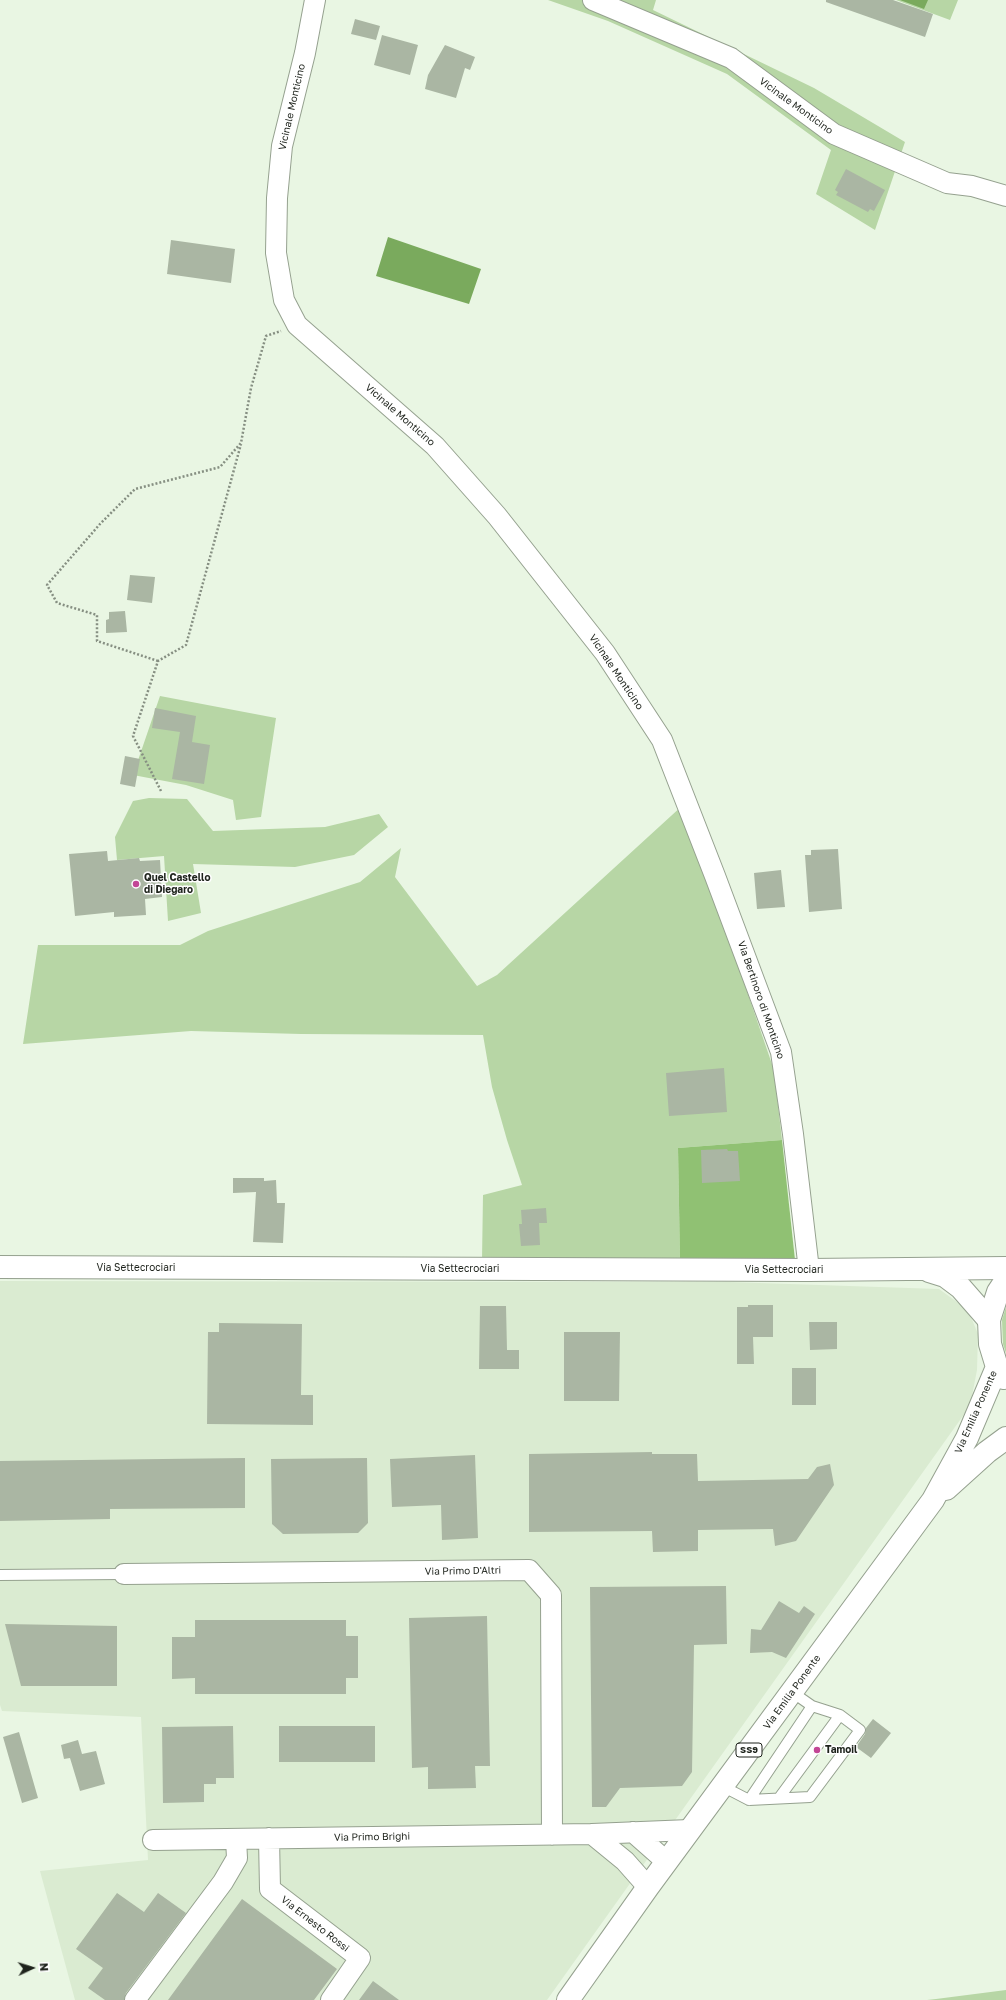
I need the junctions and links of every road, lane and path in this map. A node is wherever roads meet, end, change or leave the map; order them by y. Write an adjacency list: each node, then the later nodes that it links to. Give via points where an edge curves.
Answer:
1 (315, 0): 4 (street, Vicinale Monticino, via 282,146 277,198 276,254 284,300)
2 (593, 0): 3 (street, Vicinale Monticino, via 731,58 834,134 947,183 972,186)
3 (1006, 196)
4 (297, 325): 5 (path, via 266,336 250,388); 7 (street, Vicinale Monticino, via 435,446 497,516 605,653 662,740)
5 (241, 443): 6 (path, via 186,645); 6 (path, via 220,467 135,489 47,584 57,603 97,614 96,641)
6 (158, 661): 8 (path, via 133,736)
7 (681, 788): 12 (street, Via Bertinoro di Monticino, via 780,1052 793,1134)
8 (161, 791)
9 (0, 1267): 12 (main road, Via Settecrociari)
10 (1006, 1268): 11 (main road, Via Settecrociari)
11 (920, 1269): 12 (main road, Via Settecrociari); 14 (main road, Via Settecrociari, via 945,1276 961,1288)
12 (809, 1270)
13 (1006, 1280): 14 (main road, via 998,1292)
14 (989, 1320): 15 (main road, via 990,1344)
15 (1001, 1374): 17 (main road, Via Emilia Ponente)
16 (1006, 1438): 17 (main road, Via Emilia Ponente)
17 (933, 1500): 20 (main road, Via Emilia Ponente / SS9)
18 (124, 1574): 19 (lane); 29 (street, Via Primo D'Altri, via 529,1570 551,1595)
19 (0, 1575)
20 (792, 1692): 21 (lane); 23 (main road, Via Emilia Ponente / SS9)
21 (812, 1706): 22 (lane); 25 (lane)
22 (840, 1715): 24 (lane); 24 (lane, via 860,1730 810,1797)
23 (722, 1786): 25 (lane); 26 (main road, Via Emilia Ponente / SS9)
24 (779, 1798): 25 (lane)
25 (749, 1800)
26 (690, 1830): 27 (street, Via Primo Brighi); 34 (main road, Via Emilia Ponente / SS9)
27 (633, 1832): 28 (street, Via Primo Brighi); 34 (street)
28 (592, 1834): 29 (street, Via Primo Brighi); 33 (street)
29 (552, 1835): 30 (street, Via Primo Brighi)
30 (269, 1838): 31 (street, Via Primo Brighi); 37 (street, Via Ernesto Rossi, via 270,1889 360,1958)
31 (236, 1839): 32 (street, Via Primo Brighi); 36 (street, via 237,1858 223,1882)
32 (153, 1840)
33 (625, 1861): 34 (street); 35 (street)
34 (667, 1862): 35 (main road, Via Emilia Ponente / SS9)
35 (648, 1887): 38 (main road, Via Emilia Ponente / SS9)
36 (135, 2000)
37 (331, 2000)
38 (568, 2000)

